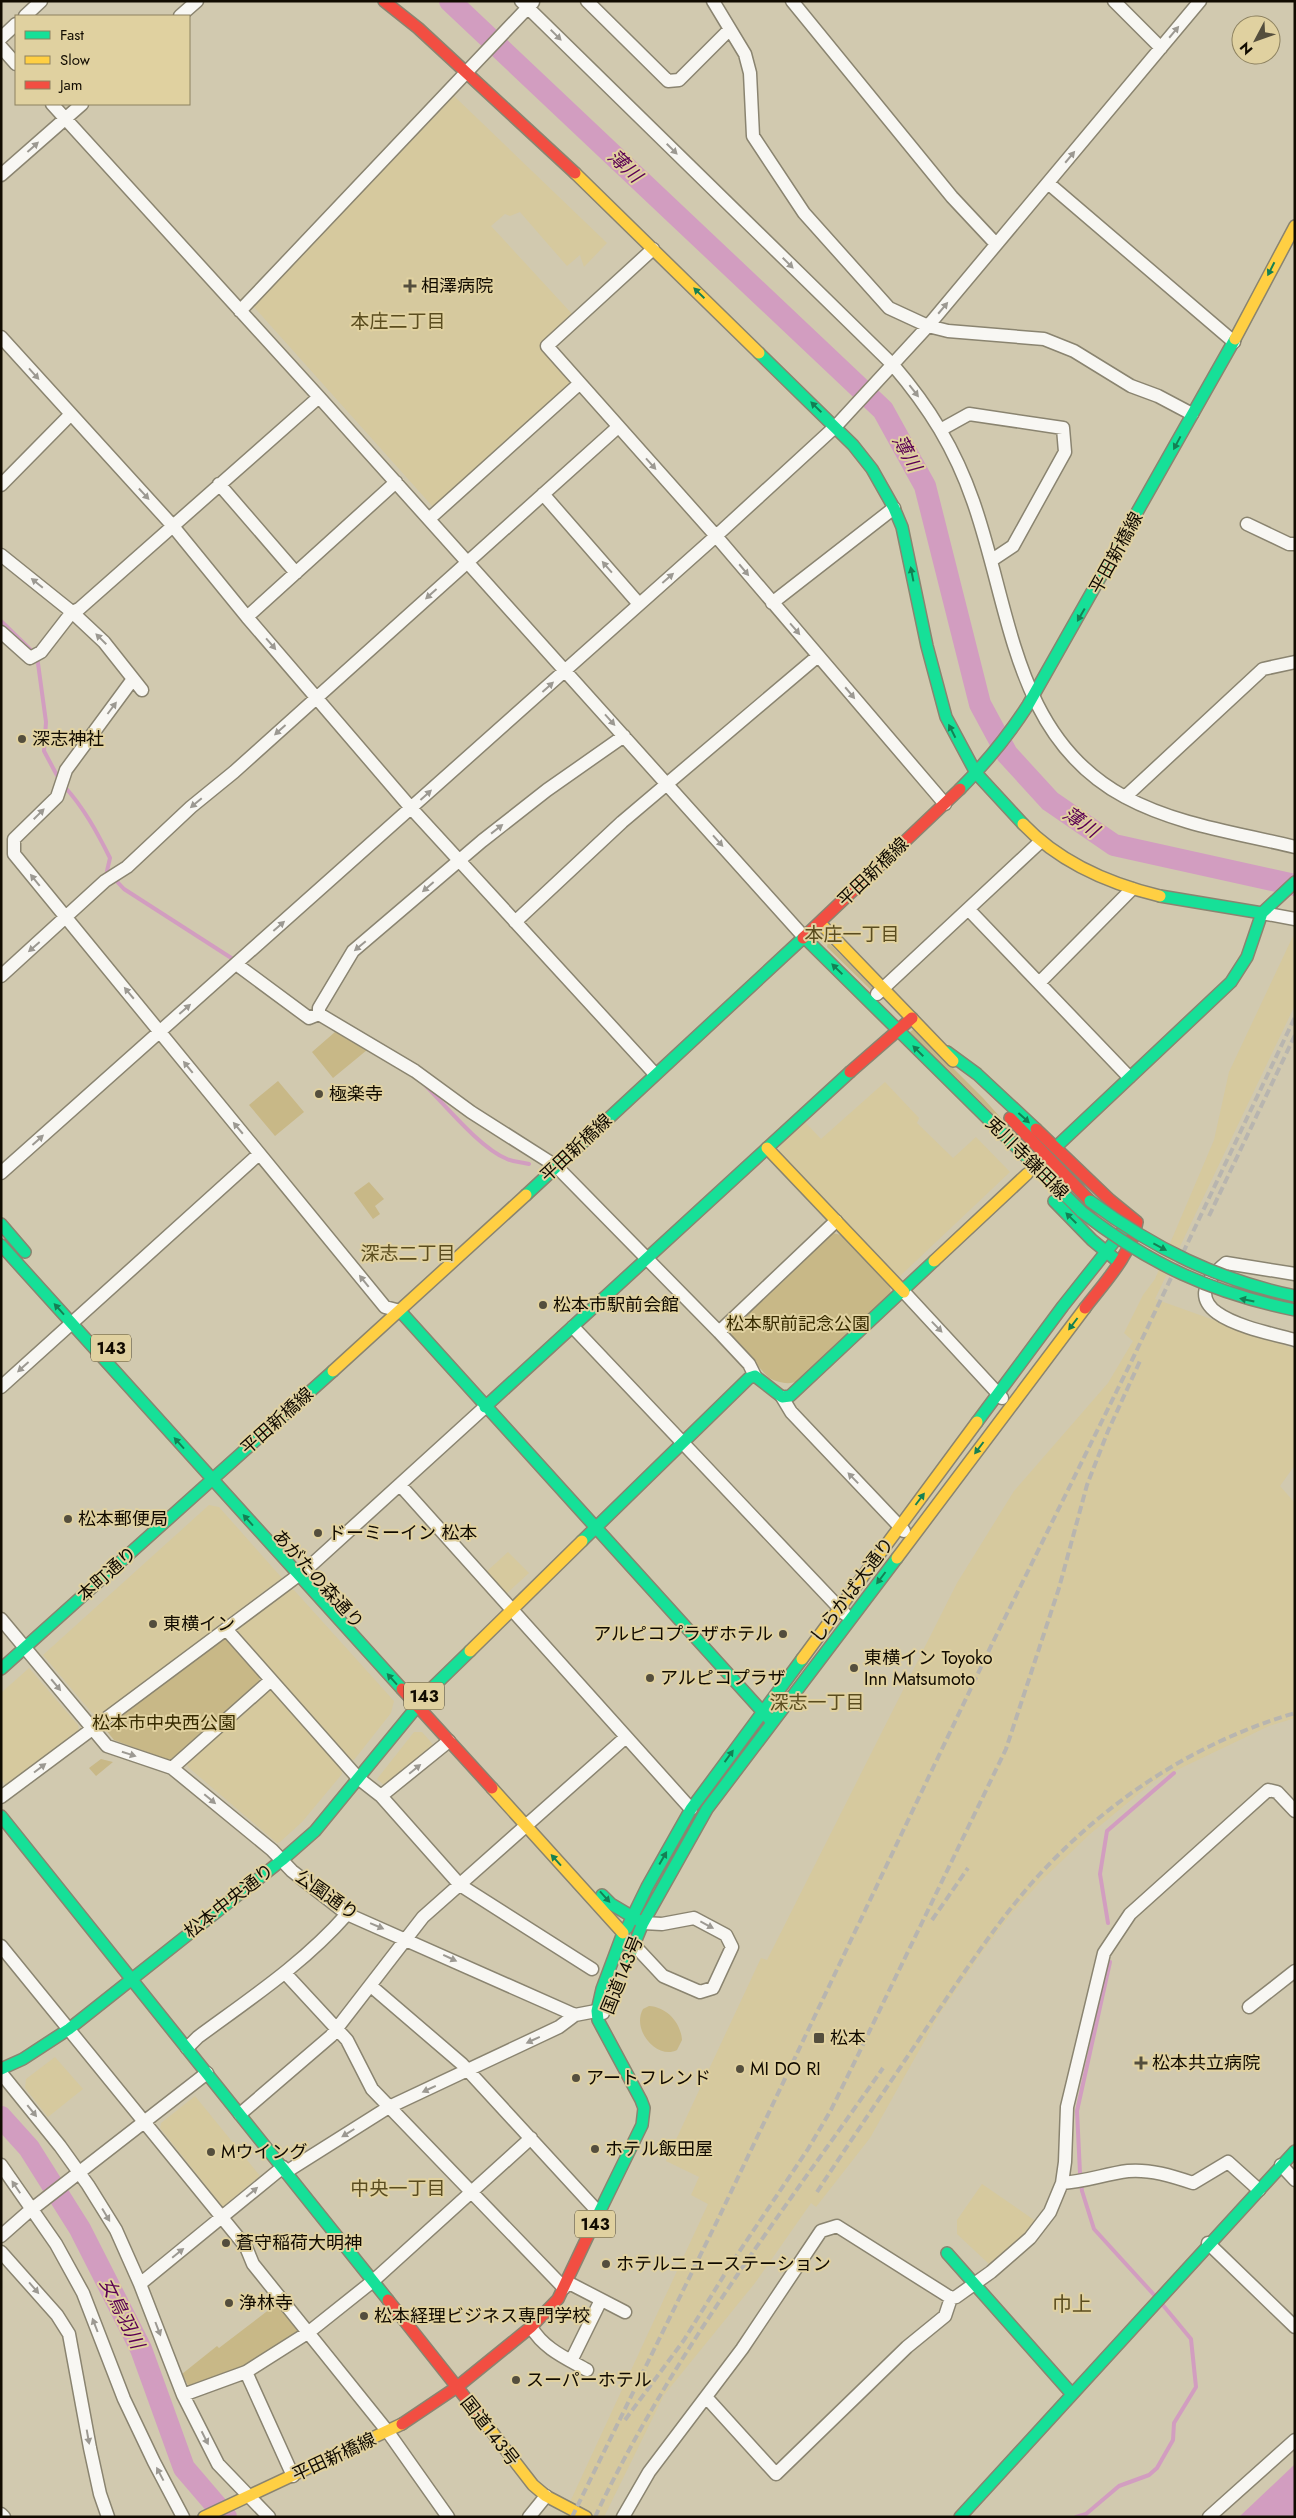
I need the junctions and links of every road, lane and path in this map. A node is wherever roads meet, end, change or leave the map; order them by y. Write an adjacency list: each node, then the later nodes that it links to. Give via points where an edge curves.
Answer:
1 (41, 1): 10 (street)
2 (196, 1): 11 (street)
3 (384, 1): 18 (main road)
4 (588, 1): 13 (street, via 668,80 679,80)
5 (713, 1): 13 (street)
6 (792, 1): 25 (street, via 952,197)
7 (1114, 1): 16 (street)
8 (1200, 1): 16 (street, one-way to 8)
9 (526, 6): 18 (street); 31 (street, one-way to 31)
10 (26, 15)
11 (181, 15)
12 (15, 25): 14 (street)
13 (730, 29): 28 (street, via 745,54 750,73 753,136 804,213 889,308)
14 (1, 38)
15 (1, 47): 17 (street)
16 (1160, 48): 23 (street, one-way to 16)
17 (15, 63)
18 (469, 69): 26 (main road); 27 (street)
19 (53, 105): 21 (street)
20 (81, 105): 21 (street)
21 (65, 118): 22 (street, one-way to 21); 27 (street)
22 (1, 175)
23 (1048, 183): 25 (street); 30 (street)
24 (1295, 226): 30 (main road, 平田新橋線, one-way to 30)
25 (996, 244): 28 (street, one-way to 25)
26 (653, 249): 32 (street, via 547,346); 36 (main road, one-way to 26)
27 (240, 311): 33 (street)
28 (928, 326): 31 (street); 35 (street, via 973,334 1044,339 1074,351 1131,386)
29 (1, 338): 34 (street, one-way to 34)
30 (1234, 342): 35 (main road, 平田新橋線)
31 (890, 368): 36 (street); 38 (street, one-way to 38, via 914,390)
32 (579, 384): 37 (street); 44 (street)
33 (319, 397): 39 (street); 40 (street)
34 (71, 414): 41 (street); 46 (street, one-way to 46)
35 (1192, 414): 64 (main road, 平田新橋線, one-way to 64)
36 (840, 422): 43 (main road); 47 (street)
37 (618, 427): 42 (street); 47 (street, one-way to 47)
38 (942, 429): 50 (street, via 973,500); 50 (street, via 969,414 1064,428 1065,452 1013,546)
39 (396, 482): 44 (street); 52 (street)
40 (219, 484): 46 (street); 52 (street)
41 (1, 485)
42 (543, 494): 51 (street); 54 (street, one-way to 42)
43 (894, 508): 53 (street); 66 (main road, one-way to 43, via 946,718 908,553)
44 (429, 519): 51 (street)
45 (1247, 524): 48 (street)
46 (172, 525): 55 (street); 56 (street)
47 (716, 536): 53 (street, one-way to 53); 54 (street, one-way to 47)
48 (1295, 544)
49 (1, 554): 55 (street, one-way to 49)
50 (992, 560): 64 (street)
51 (467, 561): 60 (street); 63 (street, one-way to 63)
52 (296, 573): 56 (street)
53 (772, 603): 58 (street, one-way to 58)
54 (639, 604): 60 (street)
55 (72, 612): 57 (street, via 38,654 30,658); 61 (street, one-way to 55, via 104,642)
56 (247, 617): 63 (street, one-way to 63)
57 (1, 632)
58 (818, 656): 67 (street); 69 (street, one-way to 69)
59 (1295, 662): 68 (street, via 1263,669)
60 (566, 670): 65 (street, one-way to 65); 70 (street, one-way to 60)
61 (133, 679): 62 (street); 78 (street, one-way to 61, via 14,854 14,839 57,796 62,782)
62 (142, 690)
63 (316, 697): 70 (street); 78 (street, one-way to 78, via 122,871)
64 (1030, 701): 66 (main road, 平田新橋線, via 1009,735); 68 (street, via 1082,767)
65 (624, 736): 67 (street); 73 (street, one-way to 65, via 547,790)
66 (979, 770): 69 (main road, 平田新橋線); 71 (main road)
67 (666, 784): 80 (street); 82 (street, one-way to 82)
68 (1125, 797): 72 (street, via 1159,812)
69 (945, 804): 81 (main road, 平田新橋線)
70 (411, 808): 73 (street); 83 (street, one-way to 70)
71 (1040, 842): 75 (main road, via 1077,865); 77 (street)
72 (1295, 847)
73 (459, 860): 80 (street); 88 (street, one-way to 88, via 353,951)
74 (1295, 882): 76 (main road)
75 (1132, 888): 76 (main road, via 1175,899); 85 (street)
76 (1265, 909): 79 (street); 95 (main road, via 1247,957 1231,982)
77 (969, 910): 85 (street); 86 (street)
78 (65, 917): 84 (street, one-way to 84); 91 (street, one-way to 78)
79 (1295, 919)
80 (515, 922): 94 (street)
81 (820, 923): 82 (main road, 平田新橋線); 86 (main road, 兎川寺鎌田線)
82 (804, 937): 87 (main road, 兎川寺鎌田線, one-way to 82); 94 (main road, 平田新橋線)
83 (238, 962): 88 (street, via 309,1018); 91 (street, one-way to 83)
84 (1, 976)
85 (1039, 982): 95 (street)
86 (883, 988): 87 (street); 89 (main road, 兎川寺鎌田線)
87 (870, 1002): 90 (main road, 兎川寺鎌田線)
88 (316, 1015): 99 (street, via 415,1071 471,1112)
89 (912, 1018): 90 (main road); 92 (main road, 兎川寺鎌田線)
90 (897, 1029): 93 (main road, 兎川寺鎌田線, one-way to 90); 97 (main road)
91 (160, 1031): 98 (street, one-way to 91); 100 (street, one-way to 91)
92 (947, 1052): 96 (main road, one-way to 96, via 977,1074); 111 (main road, 兎川寺鎌田線, one-way to 111, bridge, via 1090,1201 1127,1228 1190,1262 1238,1281)
93 (940, 1072): 101 (main road, via 962,1103); 112 (main road, 兎川寺鎌田線, one-way to 93, bridge, via 1237,1298 1209,1288 1131,1249 1082,1212)
94 (654, 1073): 99 (main road, 平田新橋線)
95 (1129, 1077): 96 (main road)
96 (1056, 1147): 105 (main road, しらかば大通り, via 1057,1156 1128,1223); 107 (main road, しらかば大通り, via 1137,1222 1138,1228)
97 (767, 1148): 102 (main road); 106 (main road)
98 (259, 1154): 113 (street, one-way to 98, via 385,1307); 114 (street)
99 (556, 1166): 106 (street); 113 (main road, 平田新橋線)
100 (1, 1173)
101 (1027, 1174): 105 (main road, one-way to 101); 110 (main road)
102 (836, 1221): 110 (main road); 116 (street)
103 (1, 1224): 108 (main road)
104 (1, 1245): 114 (main road, あがたの森通り / 143, one-way to 104)
105 (1107, 1252): 107 (main road); 120 (main road, しらかば大通り)
106 (648, 1259): 115 (main road); 116 (street)
107 (1118, 1261): 123 (main road, しらかば大通り, one-way to 123)
108 (34, 1262)
109 (1295, 1274): 117 (street, via 1226,1263 1209,1280 1206,1293 1211,1309 1222,1318)
110 (904, 1292): 120 (street, one-way to 120); 121 (main road, via 796,1392)
111 (1295, 1296)
112 (1295, 1310)
113 (400, 1311): 122 (main road); 126 (main road, 平田新橋線)
114 (78, 1316): 119 (street, one-way to 119); 127 (main road, あがたの森通り / 143, one-way to 114)
115 (573, 1327): 122 (main road); 124 (street)
116 (719, 1332): 118 (street, via 749,1364)
117 (1295, 1340)
118 (755, 1376): 121 (main road); 124 (main road, 松本中央通り, via 749,1378)
119 (1, 1387)
120 (999, 1393): 123 (street); 131 (main road, しらかば大通り, one-way to 120)
121 (782, 1396): 131 (street, one-way to 121, via 791,1412)
122 (485, 1407): 129 (street); 132 (main road)
123 (1008, 1410): 133 (main road, しらかば大通り, one-way to 133)
124 (683, 1442): 132 (main road, 松本中央通り); 135 (street)
125 (212, 1460): 126 (main road)
126 (221, 1470): 127 (main road, 平田新橋線); 128 (main road)
127 (212, 1479): 134 (main road, あがたの森通り / 143, one-way to 127); 140 (main road, 本町通り)
128 (231, 1481)
129 (400, 1485): 134 (street); 136 (street)
130 (269, 1523): 134 (main road, あがたの森通り / 143)
131 (899, 1526): 133 (street); 135 (main road, しらかば大通り)
132 (596, 1528): 136 (main road, 松本中央通り); 145 (main road)
133 (911, 1538): 138 (main road, しらかば大通り, one-way to 138)
134 (302, 1571): 139 (street); 143 (main road, あがたの森通り / 143); 144 (main road, あがたの森通り / 143, one-way to 134)
135 (839, 1608): 138 (street); 145 (main road, しらかば大通り)
136 (512, 1609): 143 (main road, 松本中央通り); 148 (street)
137 (1, 1618): 140 (street, 公園通り)
138 (850, 1619): 146 (main road, しらかば大通り)
139 (226, 1629): 142 (street); 147 (street)
140 (24, 1648): 141 (main road, 本町通り); 147 (street, 公園通り, one-way to 147)
141 (1, 1668)
142 (271, 1680): 150 (street); 151 (street)
143 (424, 1696): 144 (main road, 松本中央通り); 157 (main road, あがたの森通り / 143)
144 (416, 1706): 149 (main road, あがたの森通り / 143); 151 (main road, 松本中央通り)
145 (762, 1711): 146 (main road); 154 (main road, しらかば大通り, one-way to 145)
146 (772, 1722): 162 (main road, しらかば大通り, via 707,1809)
147 (92, 1728): 150 (street, 公園通り, one-way to 150, via 106,1746); 153 (street, one-way to 147)
148 (626, 1737): 154 (street); 157 (street)
149 (449, 1742): 152 (street, one-way to 149); 157 (main road, あがたの森通り / 143)
150 (172, 1768): 158 (street, 公園通り, one-way to 158)
151 (358, 1778): 152 (street); 158 (main road, 松本中央通り, via 315,1831)
152 (381, 1796): 159 (street)
153 (1, 1797)
154 (691, 1809): 161 (main road, しらかば大通り, one-way to 154)
155 (1295, 1811): 194 (street, via 1278,1792 1268,1790 1130,1914 1108,1947 1099,1967 1067,2107 1066,2162)
156 (1, 1816): 171 (main road)
157 (530, 1823): 159 (street); 161 (main road, あがたの森通り / 143, one-way to 161, via 611,1904); 163 (main road, あがたの森通り / 143, one-way to 157)
158 (282, 1860): 160 (street, 公園通り); 171 (main road, 松本中央通り)
159 (460, 1885): 164 (street, via 423,1917); 167 (street)
160 (348, 1914): 164 (street, 公園通り, one-way to 164); 170 (street)
161 (631, 1916): 162 (main road, あがたの森通り / 143); 163 (main road, 国道143号)
162 (643, 1923): 165 (main road, 国道143号); 165 (street, one-way to 165, via 662,1924 694,1918 726,1935 732,1947 713,1988 700,1992 663,1976)
163 (624, 1934): 175 (main road, 国道143号 / 143)
164 (406, 1938): 172 (street); 176 (street, 公園通り, one-way to 176)
165 (634, 1945): 169 (main road, 国道143号)
166 (1, 1946): 177 (street)
167 (592, 1969)
168 (1295, 1971): 174 (street)
169 (622, 1972)
170 (286, 1973): 178 (street); 179 (street)
171 (131, 1978): 177 (main road, 松本中央通り); 179 (main road)
172 (371, 1986): 178 (street); 181 (street)
173 (612, 1997): 175 (main road, 国道143号 / 143)
174 (1249, 2007)
175 (600, 2012): 176 (street); 198 (main road, 国道143号 / 143, via 602,2027 641,2100 644,2115)
176 (574, 2015): 181 (street, one-way to 181, via 559,2027)
177 (69, 2029): 180 (main road, 松本中央通り, via 23,2060); 186 (street)
178 (337, 2030): 184 (street, via 347,2040 372,2089); 185 (street)
179 (187, 2048): 182 (main road)
180 (1, 2069)
181 (468, 2070): 184 (street, one-way to 184); 187 (street)
182 (207, 2073): 185 (main road); 186 (street)
183 (1, 2074): 192 (street, one-way to 192)
184 (389, 2107): 191 (street, one-way to 191); 196 (street)
185 (240, 2114): 191 (main road)
186 (145, 2123): 192 (street); 199 (street)
187 (531, 2138): 196 (street); 198 (street)
188 (1295, 2150): 190 (main road)
189 (1, 2164): 197 (street, one-way to 189)
190 (1281, 2165): 193 (street); 195 (main road)
191 (285, 2169): 199 (street, one-way to 191); 204 (main road)
192 (75, 2177): 197 (street); 206 (street, one-way to 206, via 116,2230)
193 (1295, 2180)
194 (1062, 2183): 195 (street, via 1129,2171 1158,2172 1193,2183 1228,2162); 205 (street, via 1040,2227)
195 (1259, 2190): 201 (main road)
196 (472, 2193): 204 (street); 207 (street)
197 (34, 2207): 200 (street); 229 (street, one-way to 197, via 124,2399 83,2293)
198 (600, 2214): 207 (main road, 国道143号 / 143)
199 (222, 2218): 206 (street, one-way to 199); 213 (street)
200 (1, 2236)
201 (1208, 2243): 212 (street); 218 (main road)
202 (1, 2252): 228 (street, one-way to 228, via 58,2315 69,2334 100,2494)
203 (947, 2253): 205 (main road)
204 (373, 2281): 213 (street); 217 (main road)
205 (976, 2283): 208 (street); 218 (main road, via 1058,2381)
206 (140, 2284): 219 (street, one-way to 219)
207 (566, 2285): 209 (street); 211 (main road, 国道143号 / 143, via 550,2309)
208 (951, 2298): 220 (street, via 837,2226 821,2231); 220 (street, via 945,2316 895,2358 776,2474)
209 (601, 2300): 210 (street); 214 (street)
210 (625, 2312)
211 (531, 2327): 214 (street, via 539,2340); 217 (main road, 国道143号 / 143)
212 (1295, 2327)
213 (309, 2332): 216 (street); 221 (street)
214 (571, 2361): 215 (street)
215 (587, 2370)
216 (246, 2372): 219 (street); 223 (street)
217 (457, 2387): 221 (main road, 平田新橋線); 224 (main road, 国道143号, via 532,2485)
218 (1072, 2393): 236 (main road)
219 (183, 2395): 225 (street, one-way to 225, via 218,2464)
220 (706, 2397): 235 (street, via 649,2472)
221 (388, 2432): 223 (main road, 平田新橋線); 232 (street)
222 (1295, 2440): 237 (street)
223 (293, 2476): 225 (main road, 平田新橋線)
224 (546, 2496): 233 (street); 234 (main road, 国道143号)
225 (243, 2498): 230 (main road, 平田新橋線); 231 (street)
226 (1, 2514): 227 (street)
227 (4, 2517)
228 (108, 2517)
229 (183, 2517)
230 (204, 2517)
231 (269, 2517)
232 (448, 2517)
233 (530, 2517)
234 (586, 2517)
235 (623, 2517)
236 (960, 2517)
237 (1208, 2517)

